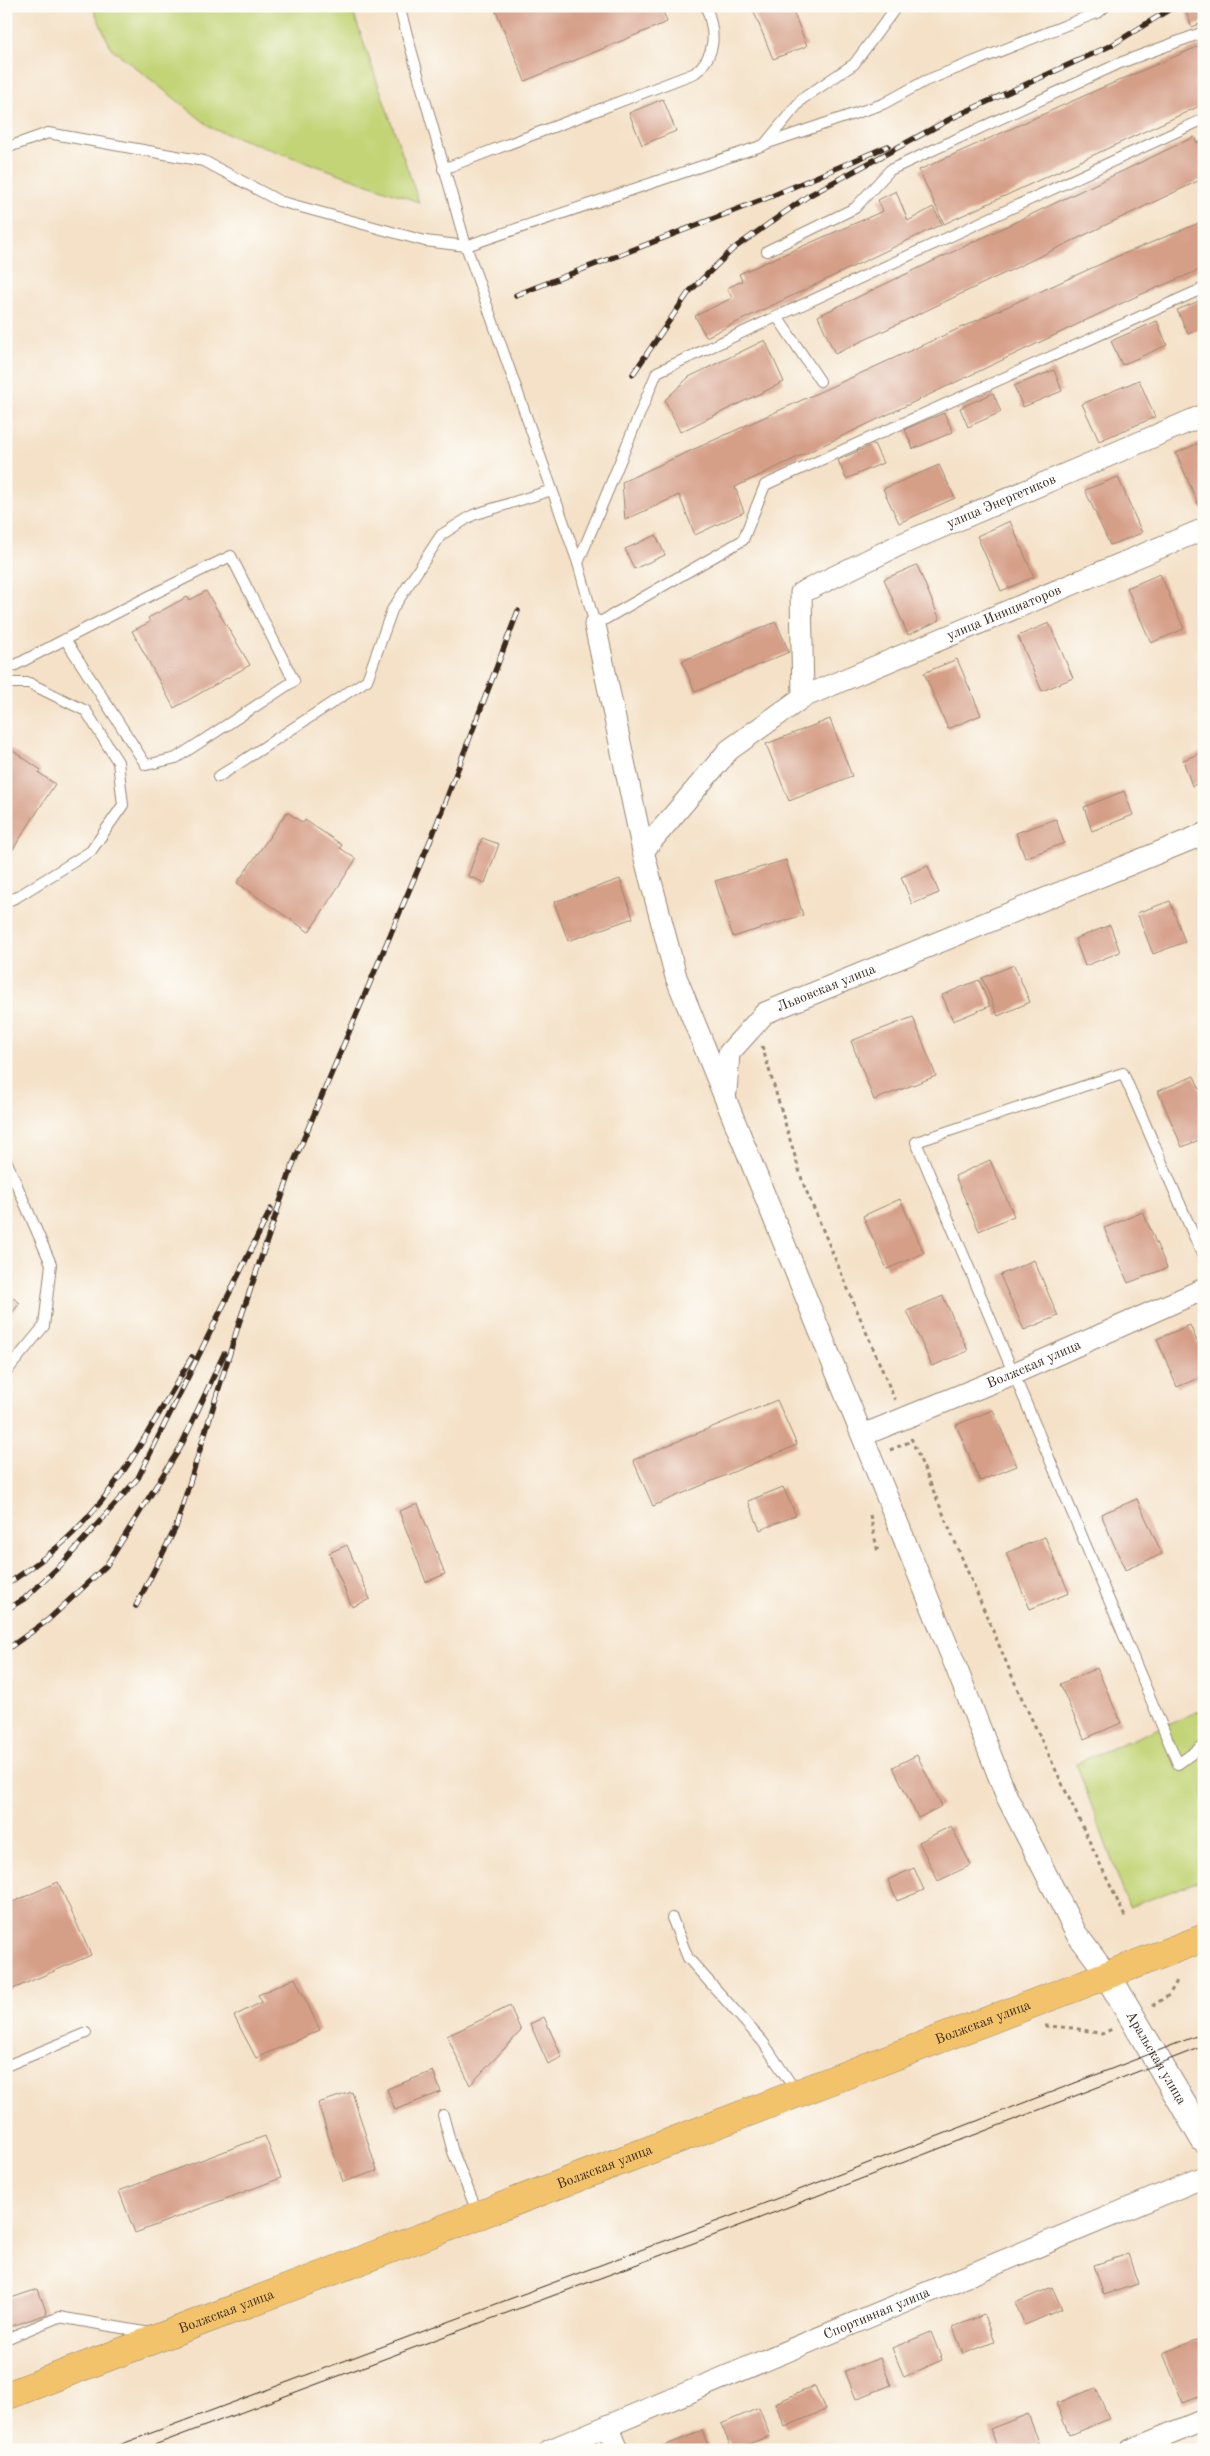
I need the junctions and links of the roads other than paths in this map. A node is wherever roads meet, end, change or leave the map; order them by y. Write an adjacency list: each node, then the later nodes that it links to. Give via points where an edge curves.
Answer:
1 (399, 6): 9 (lane)
2 (706, 6): 9 (lane, via 713,27 713,42 705,64 695,72)
3 (897, 6): 7 (lane, via 854,64 802,99)
4 (1106, 6): 7 (lane, via 1099,12 925,81 883,104)
5 (1204, 32): 11 (lane, via 1120,63 890,170 855,208)
6 (1204, 119): 13 (lane)
7 (764, 145): 10 (lane)
8 (6, 148): 10 (lane, via 48,133 204,161 279,201 426,241)
9 (443, 169): 10 (lane)
10 (466, 246): 16 (lane)
11 (767, 251)
12 (1204, 288): 19 (lane, via 765,485 743,540)
13 (778, 318): 14 (lane); 18 (lane, via 657,372)
14 (820, 381)
15 (1204, 415): 23 (street, улица Энергетиков, via 897,546 801,593)
16 (552, 490): 18 (lane); 24 (lane, via 473,515 442,535 392,610 367,680)
17 (1204, 529): 23 (street, улица Инициаторов)
18 (578, 564): 19 (lane)
19 (594, 625): 26 (street)
20 (65, 639): 20 (lane, via 231,556 294,681 176,758 146,765); 21 (lane)
21 (6, 670)
22 (6, 684): 27 (lane, via 29,683 86,711 118,762 123,805 91,850)
23 (803, 697): 26 (street, улица Инициаторов, via 728,750)
24 (218, 776)
25 (1204, 834): 28 (street, Львовская улица, via 765,1013 729,1053)
26 (643, 850): 28 (street, via 676,977)
27 (6, 902)
28 (726, 1097): 34 (street, Львовская улица)
29 (6, 1160): 32 (lane, via 51,1264 44,1326)
30 (1204, 1259): 33 (lane, via 1123,1073 916,1142)
31 (1204, 1289): 33 (street, Волжская улица)
32 (6, 1372)
33 (1015, 1373): 34 (street, Волжская улица); 35 (lane, via 1178,1764)
34 (863, 1435): 38 (street, Львовская улица, via 1007,1797 1076,1933)
35 (1204, 1745)
36 (672, 1918): 41 (lane, via 688,1958 763,2042)
37 (1204, 1938): 38 (main road, Волжская улица)
38 (1108, 1976): 41 (main road, Волжская улица); 43 (street, Аральская улица)
39 (86, 2033): 40 (lane)
40 (6, 2066)
41 (797, 2094): 45 (main road, Волжская улица)
42 (443, 2115): 45 (lane, via 453,2152)
43 (1204, 2140)
44 (1204, 2177): 50 (street, Спортивная улица)
45 (478, 2214): 46 (main road, Волжская улица)
46 (166, 2335): 47 (lane, via 59,2317); 48 (main road, Волжская улица)
47 (6, 2340)
48 (6, 2396)
49 (1204, 2420): 53 (street)
50 (608, 2426): 51 (street, Спортивная улица); 52 (street)
51 (550, 2450)
52 (618, 2450)
53 (1131, 2450)

